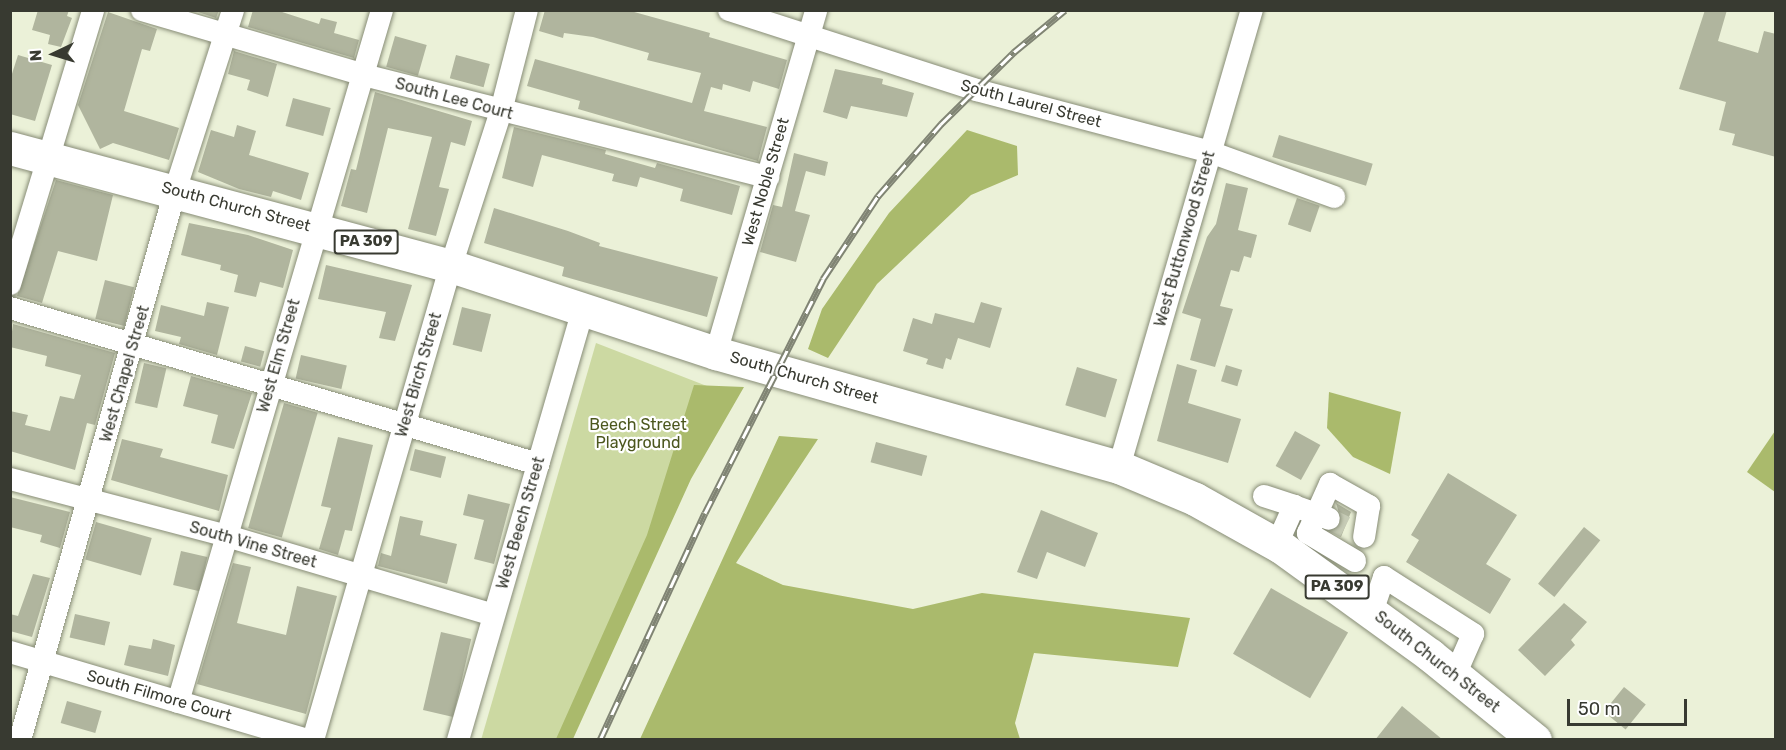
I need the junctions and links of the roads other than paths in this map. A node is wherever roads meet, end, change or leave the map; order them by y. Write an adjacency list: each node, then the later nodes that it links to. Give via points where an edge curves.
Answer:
1 (93, 10): 15 (street)
2 (142, 10): 10 (street, South Lee Court)
3 (233, 10): 10 (street, West Chapel Street)
4 (382, 10): 11 (street, West Elm Street)
5 (527, 10): 12 (street, West Birch Street)
6 (729, 10): 9 (street, South Laurel Street)
7 (816, 10): 9 (street, West Noble Street)
8 (1252, 10): 14 (street, West Buttonwood Street)
9 (809, 34): 14 (street, South Laurel Street, via 976,90); 16 (street, West Noble Street)
10 (225, 37): 11 (street, South Lee Court); 17 (street, West Chapel Street)
11 (364, 75): 12 (street, South Lee Court); 20 (street, West Elm Street)
12 (501, 111): 16 (street, South Lee Court); 21 (street, West Birch Street)
13 (10, 148): 15 (highway, South Church Street / PA 309)
14 (1210, 152): 18 (street, South Laurel Street); 30 (street, West Buttonwood Street)
15 (47, 158): 17 (highway, South Church Street / PA 309); 19 (street)
16 (768, 177): 26 (street, West Noble Street)
17 (175, 191): 20 (highway, South Church Street / PA 309); 25 (street, West Chapel Street)
18 (1334, 197)
19 (19, 220): 22 (street)
20 (317, 228): 21 (highway, South Church Street / PA 309); 27 (street, West Elm Street)
21 (451, 266): 24 (highway, South Church Street / PA 309); 28 (street, West Birch Street)
22 (10, 284)
23 (10, 308): 25 (street)
24 (584, 308): 26 (highway, South Church Street / PA 309); 29 (street, West Beech Street)
25 (134, 344): 27 (street); 33 (street, West Chapel Street)
26 (716, 353): 30 (highway, South Church Street / PA 309)
27 (271, 385): 28 (street); 36 (street, West Elm Street)
28 (405, 424): 29 (street); 39 (street, West Birch Street)
29 (538, 464): 42 (street, West Beech Street)
30 (1119, 467): 37 (highway, South Church Street / PA 309, via 1195,499)
31 (10, 479): 33 (street, South Vine Street)
32 (1264, 496): 34 (street)
33 (89, 501): 36 (street, South Vine Street); 44 (street, West Chapel Street)
34 (1294, 506): 35 (street); 37 (street)
35 (1339, 524): 38 (street); 38 (street, via 1308,533)
36 (227, 536): 39 (street, South Vine Street); 46 (street, West Elm Street)
37 (1277, 544): 40 (highway, South Church Street / PA 309)
38 (1355, 561): 40 (street)
39 (361, 576): 42 (street, South Vine Street); 49 (street, West Birch Street)
40 (1344, 592): 41 (highway, South Church Street / PA 309)
41 (1372, 612): 45 (highway, South Church Street / PA 309); 45 (street, via 1384,577 1473,634)
42 (494, 615): 50 (street, West Beech Street)
43 (10, 652): 44 (street, South Filmore Court)
44 (41, 661): 46 (street, South Filmore Court); 47 (street, West Chapel Street)
45 (1455, 675): 51 (highway, South Church Street / PA 309)
46 (178, 702): 48 (street, South Filmore Court)
47 (20, 740)
48 (307, 740)
49 (313, 740)
50 (458, 740)
51 (1535, 740)

